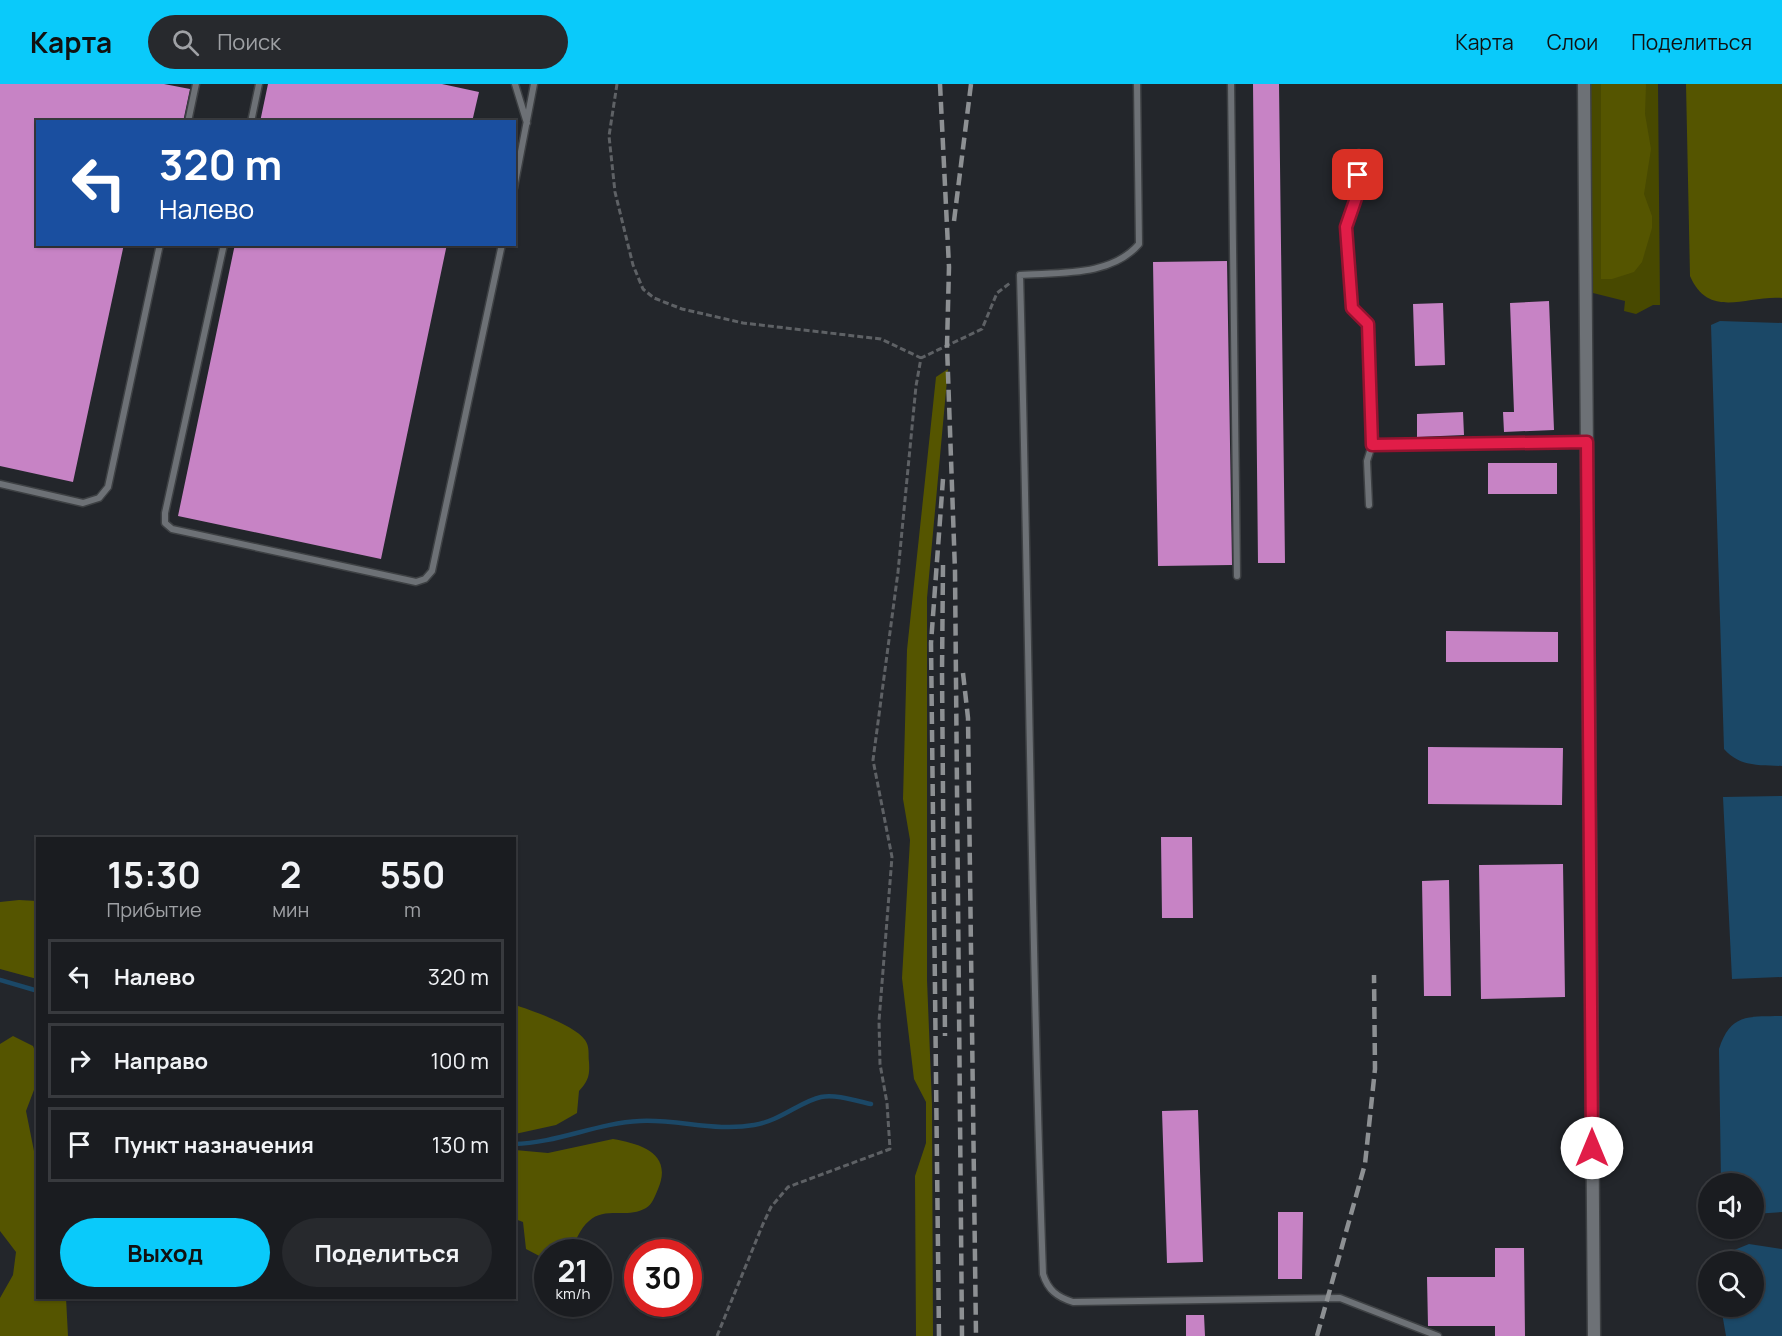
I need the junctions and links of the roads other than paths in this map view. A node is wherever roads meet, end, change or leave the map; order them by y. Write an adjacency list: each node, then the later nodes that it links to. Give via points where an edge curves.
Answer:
1 (196, 84): 8 (lane)
2 (259, 84): 9 (lane)
3 (515, 84): 10 (lane)
4 (534, 84): 10 (lane)
5 (1137, 84): 21 (lane, via 1138,244 1117,262 1103,267 1020,275 1042,1274 1056,1295 1074,1302 1340,1298)
6 (1231, 84): 20 (lane)
7 (1584, 84): 16 (street)
8 (188, 120)
9 (251, 120)
10 (528, 126): 12 (lane)
11 (1359, 153): 17 (lane, via 1356,198 1346,227 1352,308 1368,324)
12 (516, 179)
13 (160, 246): 18 (lane, via 108,487 99,498 84,503)
14 (224, 246): 15 (lane, via 165,523 172,529 416,582 432,571)
15 (502, 246)
16 (1587, 442): 17 (lane); 22 (street)
17 (1372, 445): 19 (lane, via 1367,461)
18 (0, 484)
19 (1369, 506)
20 (1237, 576)
21 (1438, 1336)
22 (1594, 1336)

